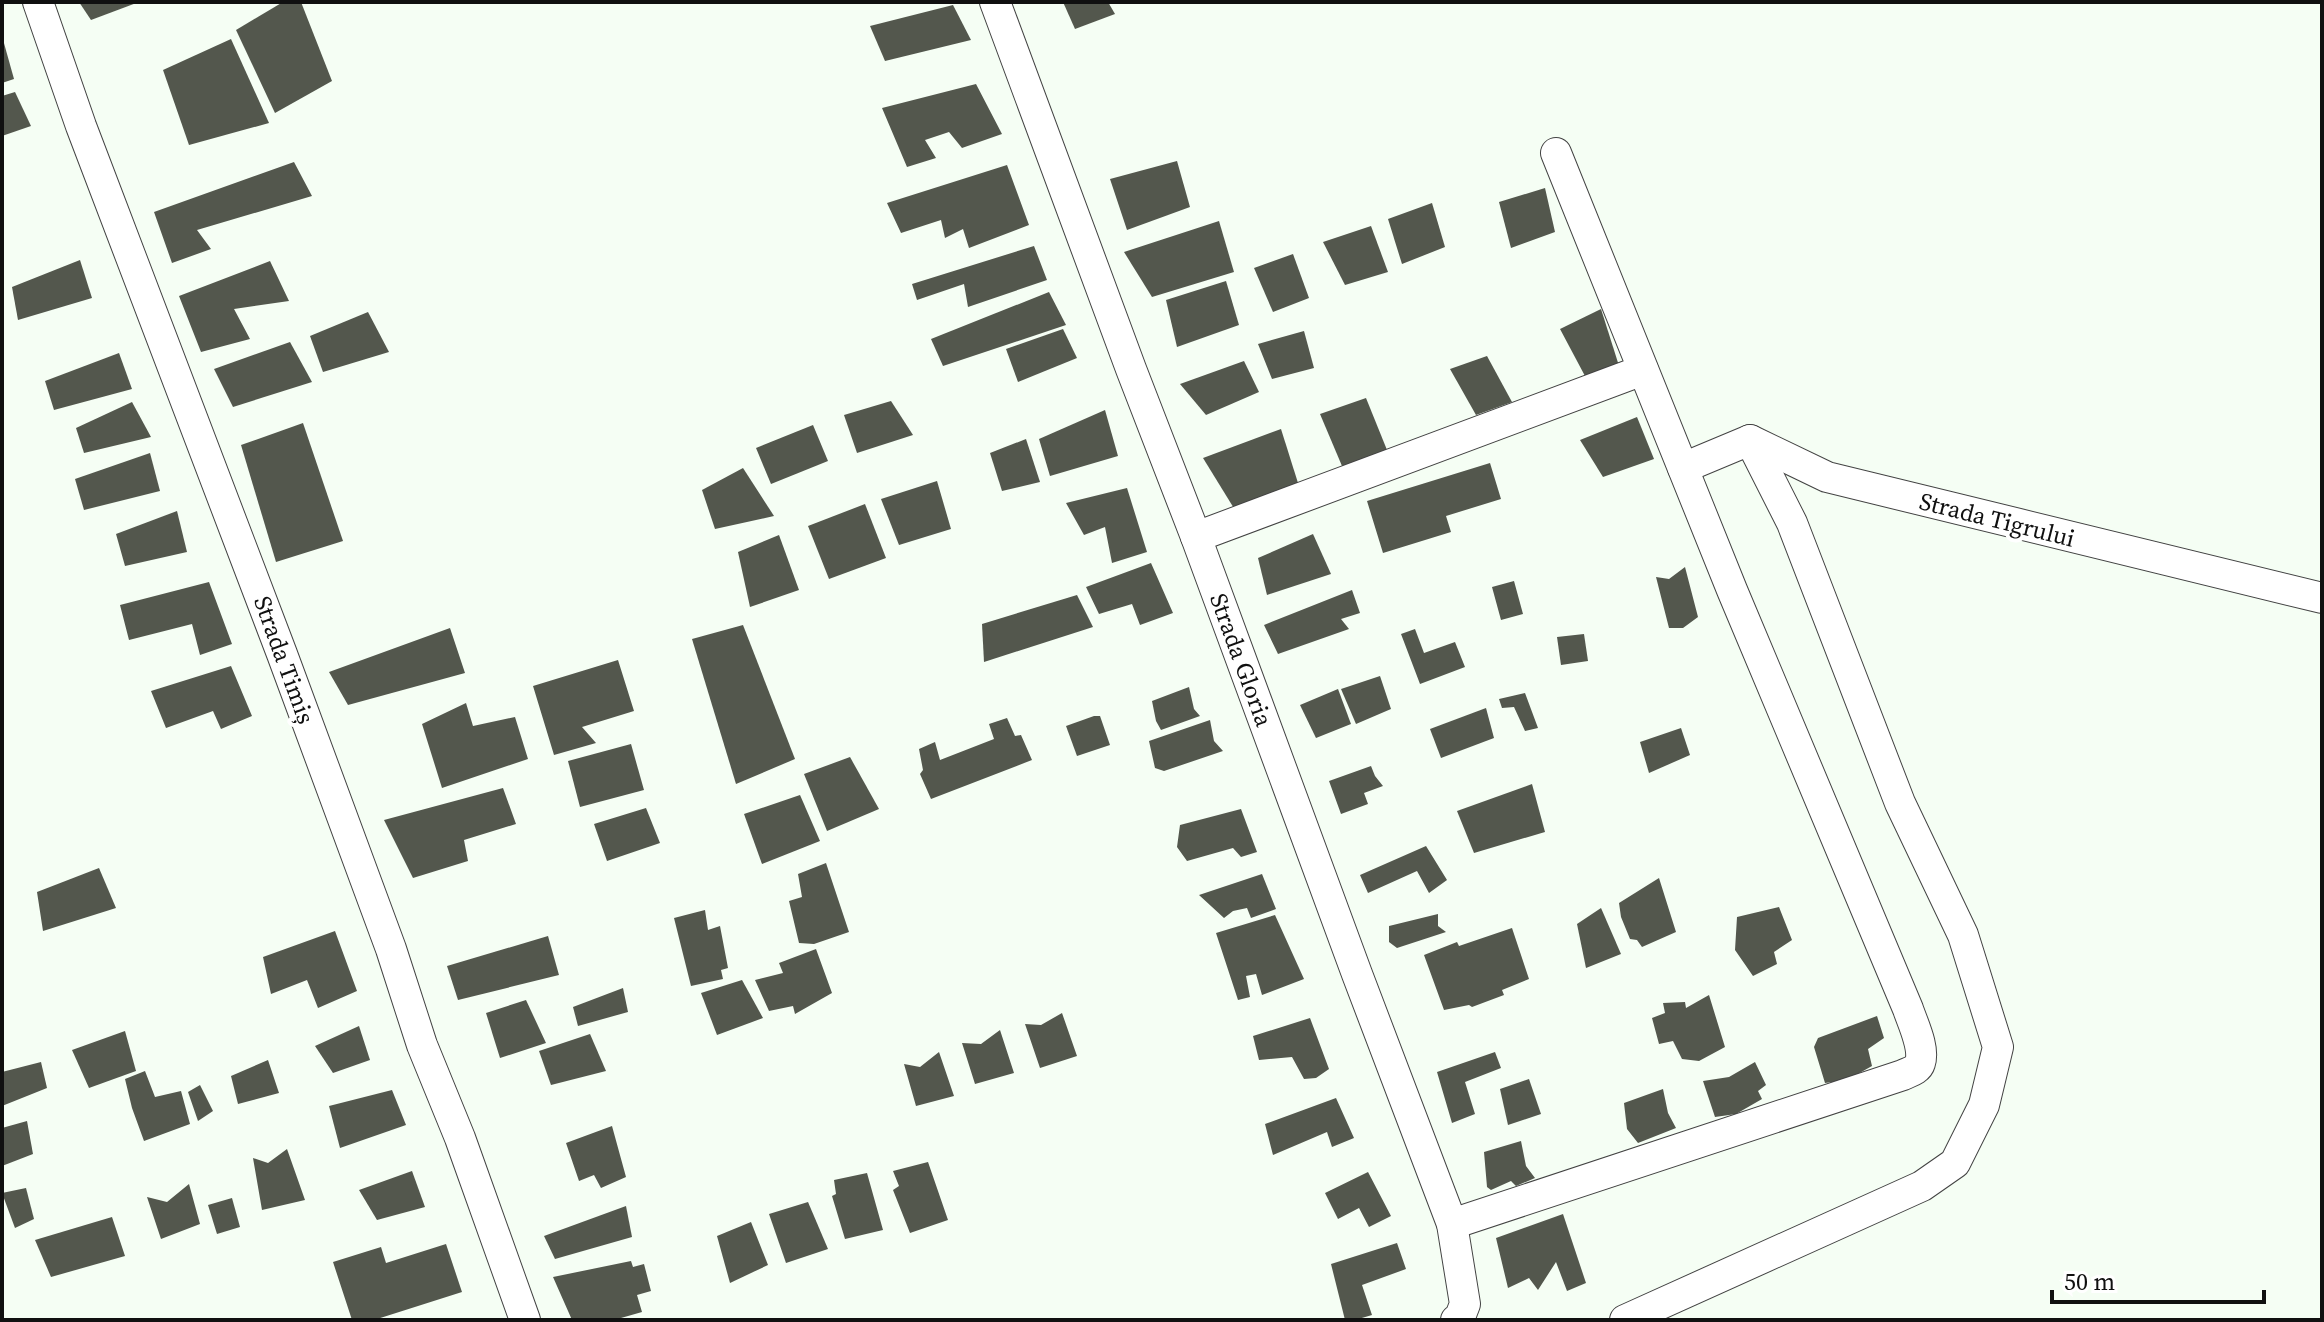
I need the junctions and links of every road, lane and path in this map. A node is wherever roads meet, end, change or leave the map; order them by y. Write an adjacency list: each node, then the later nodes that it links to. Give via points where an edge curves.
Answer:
1 (38, 2): 10 (street, Strada Timiș)
2 (995, 2): 7 (street, Strada Gloria)
3 (1556, 153): 4 (street)
4 (1643, 370): 6 (street); 7 (street)
5 (1750, 440): 6 (street); 8 (street, Strada Tigrului, via 1827,477); 12 (street, via 1792,523 1900,803 1963,935 1998,1047 1984,1105 1955,1163 1922,1186)
6 (1683, 468): 9 (street, via 1908,1009 1920,1063 1903,1075)
7 (1196, 537): 9 (street, Strada Gloria)
8 (2322, 598)
9 (1452, 1224): 11 (street, Strada Gloria, via 1465,1304)
10 (525, 1320)
11 (1456, 1320)
12 (1625, 1320)

